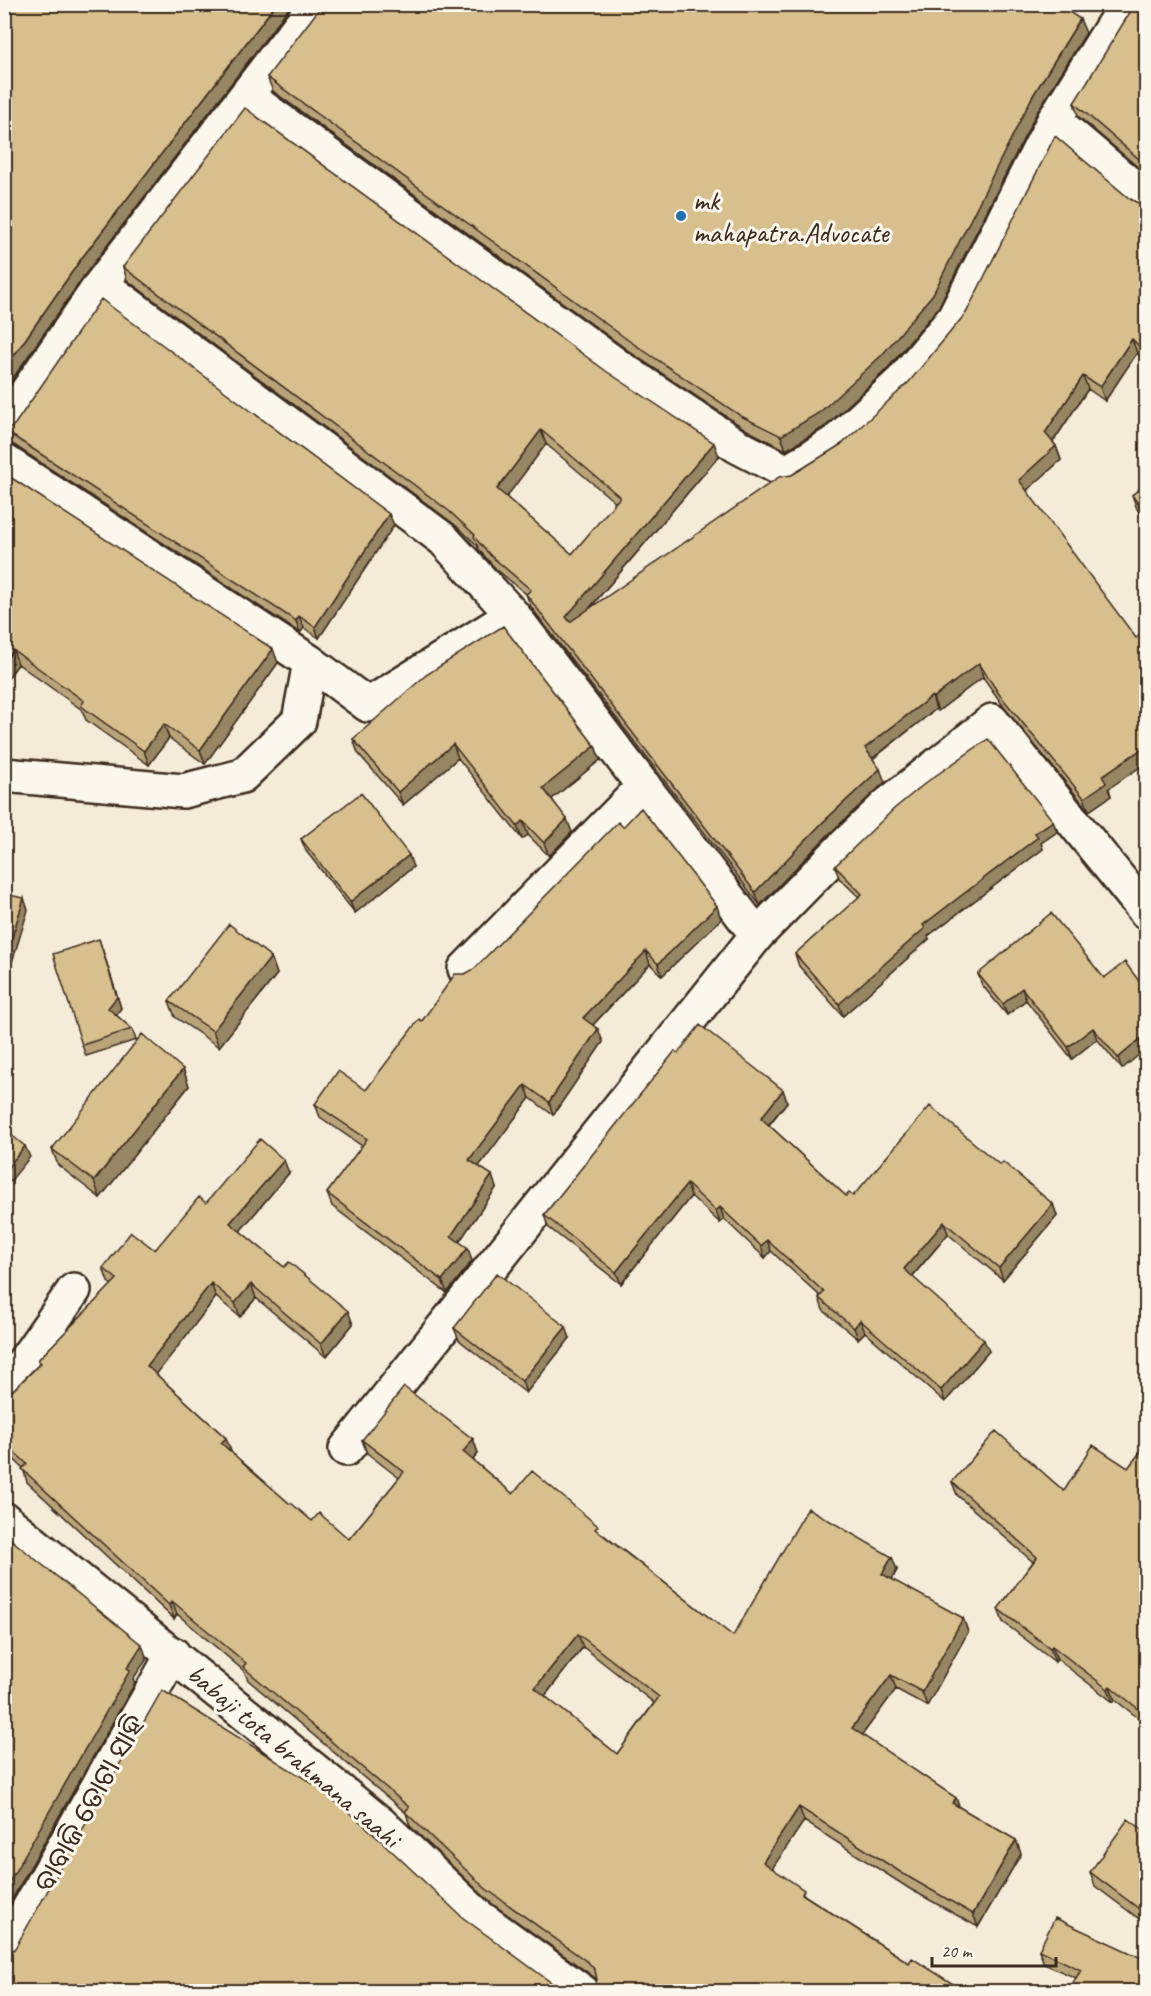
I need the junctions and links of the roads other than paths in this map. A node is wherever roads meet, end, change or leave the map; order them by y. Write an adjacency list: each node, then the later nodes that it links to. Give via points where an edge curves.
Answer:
1 (316, 4): 3 (street)
2 (1126, 4): 4 (street)
3 (247, 96): 4 (street, via 622,369 737,446 787,472 837,441 901,382 954,318); 6 (street)
4 (1054, 120): 5 (street)
5 (1146, 198)
6 (101, 284): 7 (street); 9 (street, via 443,539)
7 (4, 425)
8 (4, 461): 10 (street)
9 (513, 615): 10 (street, via 368,705); 12 (street)
10 (309, 662): 11 (street, via 299,721 242,776 183,791)
11 (4, 775)
12 (644, 786): 14 (street); 15 (street)
13 (1146, 912): 14 (street, via 992,721 887,805)
14 (757, 935): 18 (street)
15 (465, 969)
16 (74, 1290): 17 (street)
17 (4, 1390)
18 (346, 1449)
19 (4, 1520): 20 (street, babaji tota brahmana saahi)
20 (173, 1654): 21 (street, ବାବାଜି ତୋଟା ସାହି); 22 (street, babaji tota brahmana saahi, via 380,1823 478,1916)
21 (4, 1952)
22 (583, 1992)

